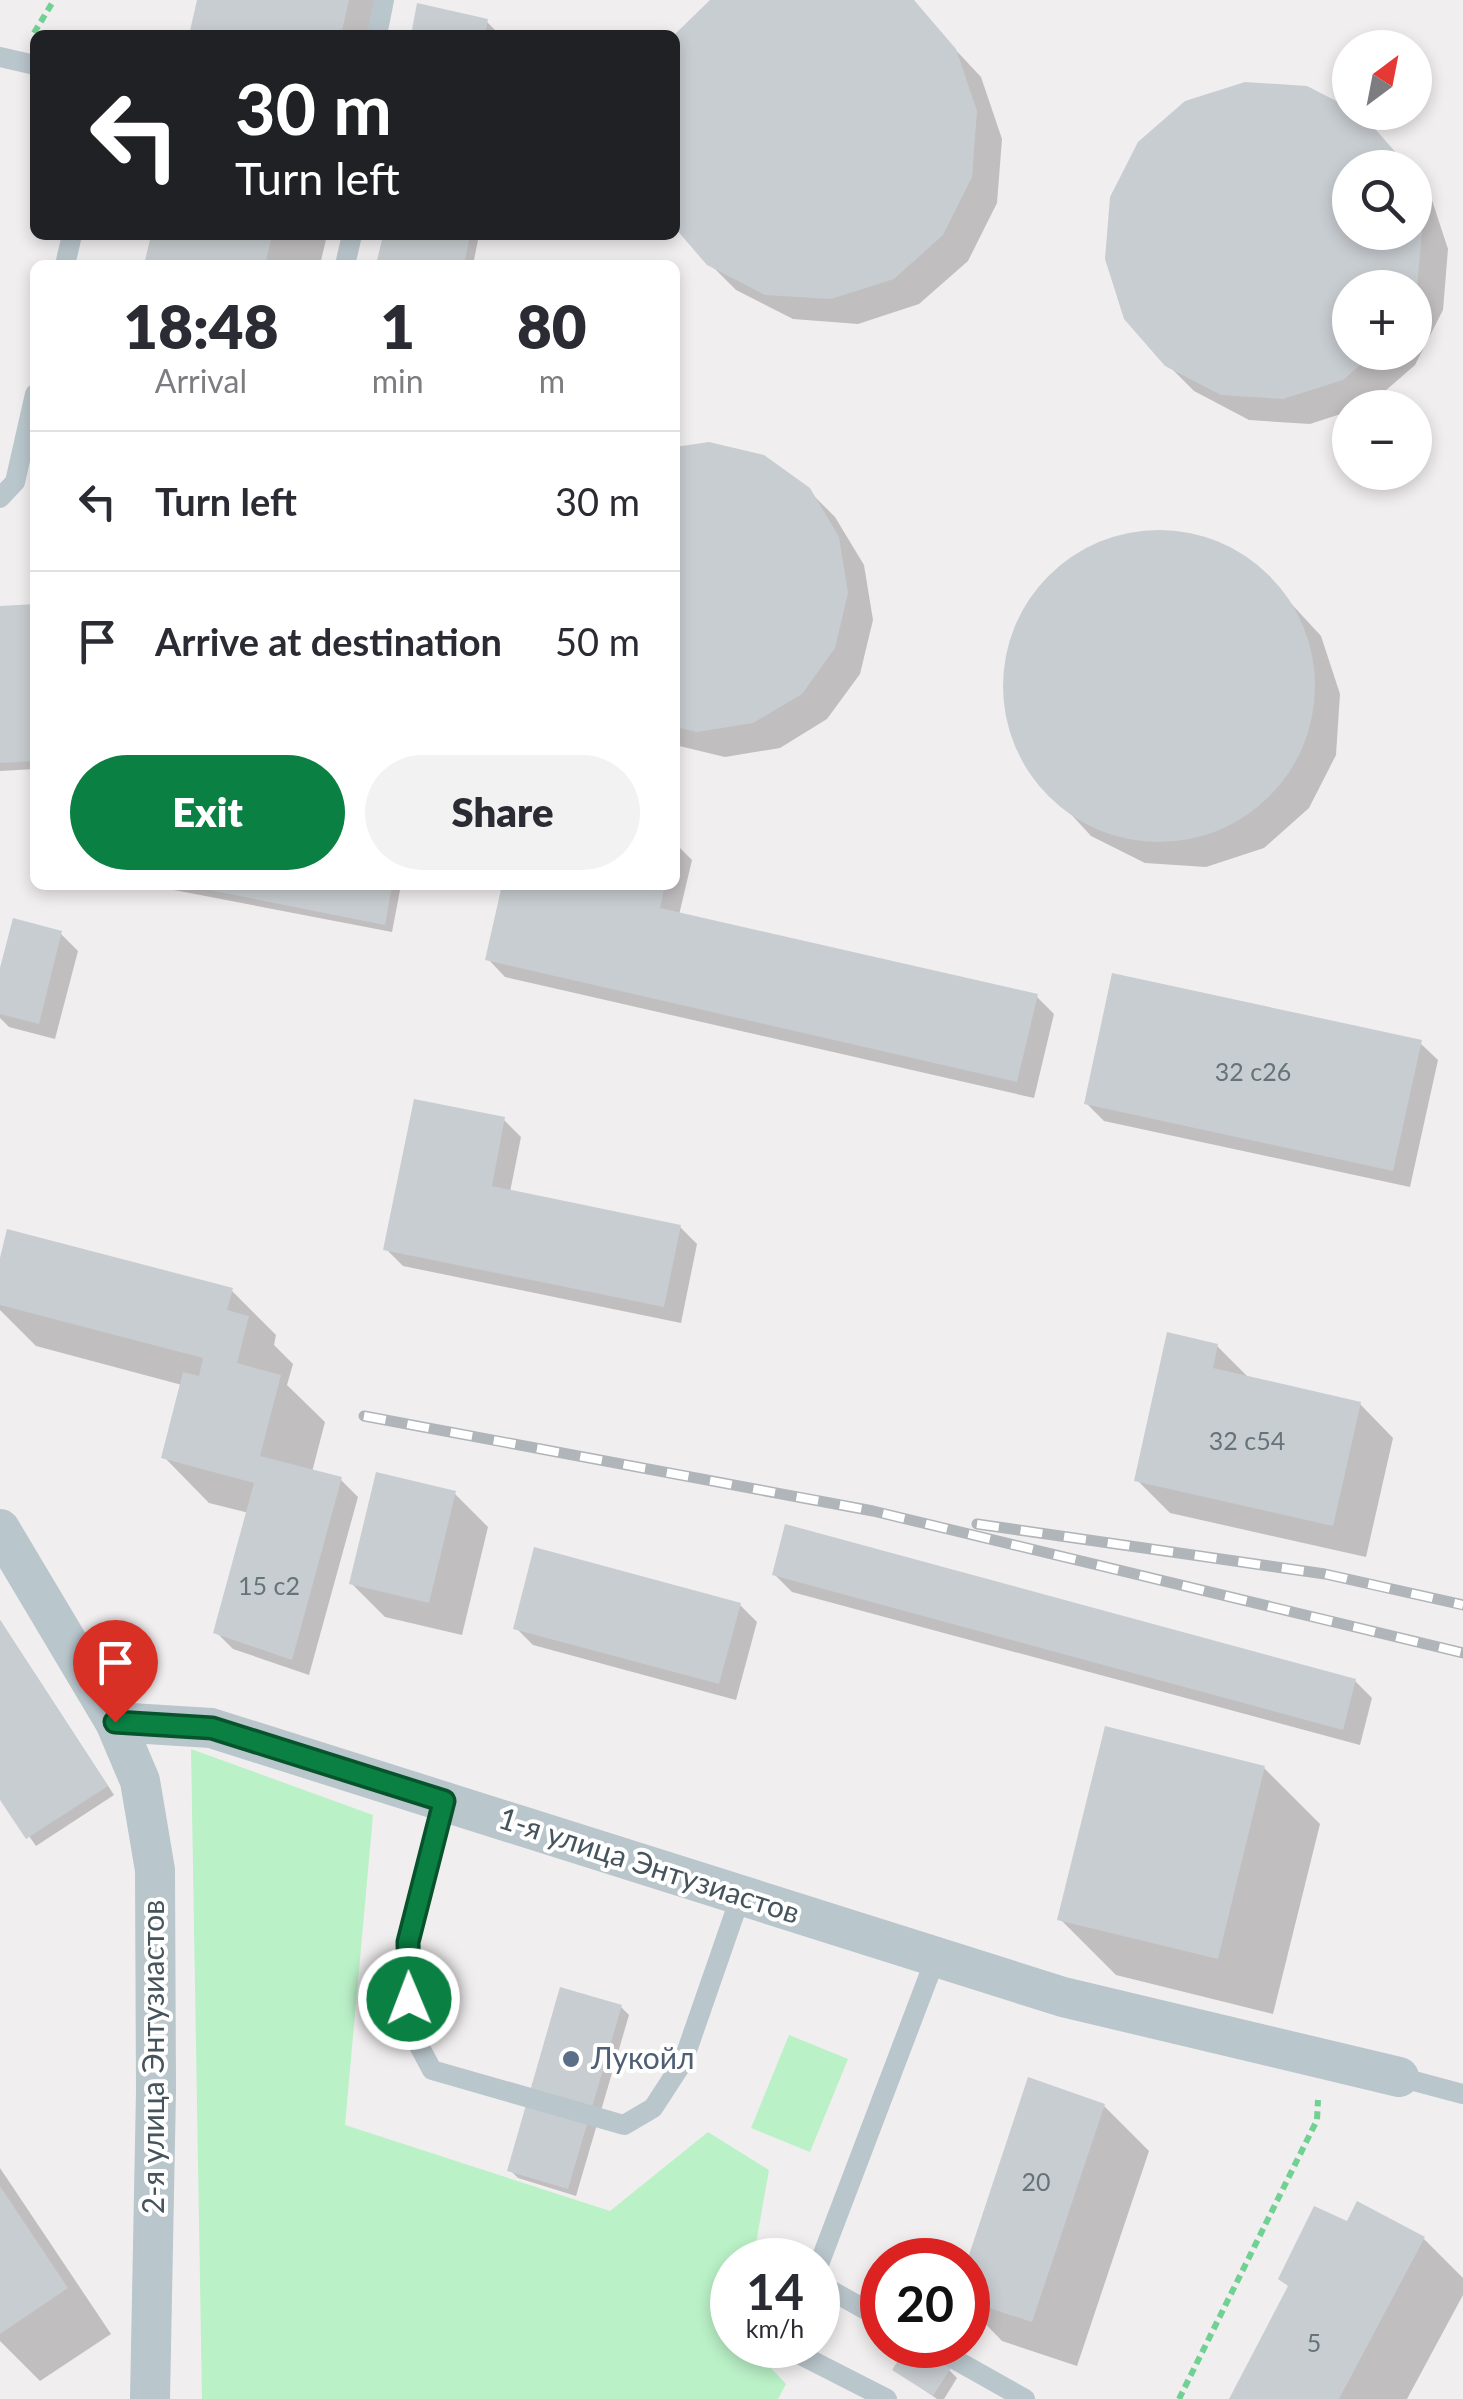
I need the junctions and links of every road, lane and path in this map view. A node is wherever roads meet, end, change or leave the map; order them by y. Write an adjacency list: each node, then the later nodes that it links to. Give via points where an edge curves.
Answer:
1 (384, 0): 2 (lane)
2 (378, 30)
3 (0, 57): 4 (lane)
4 (30, 65)
5 (30, 415): 6 (lane, via 14,482)
6 (0, 498)
7 (0, 1529): 8 (street)
8 (115, 1722): 9 (street, 1-я улица Энтузиастов, via 212,1728); 18 (street, 2-я улица Энтузиастов, via 140,1781 154,1870)
9 (444, 1801): 10 (street, 1-я улица Энтузиастов); 10 (lane, via 408,1942 409,2027 432,2070 624,2125 653,2108 683,2062)
10 (741, 1895): 11 (street, 1-я улица Энтузиастов)
11 (936, 1957): 12 (street, 1-я улица Энтузиастов, via 1062,1997); 15 (lane)
12 (1320, 2058): 13 (street, 1-я улица Энтузиастов); 21 (path, via 1317,2120)
13 (1400, 2078): 14 (lane)
14 (1463, 2094)
15 (829, 2238)
16 (827, 2368): 19 (lane)
17 (969, 2368): 20 (lane)
18 (150, 2399)
19 (888, 2399)
20 (1025, 2399)
21 (1179, 2399)

